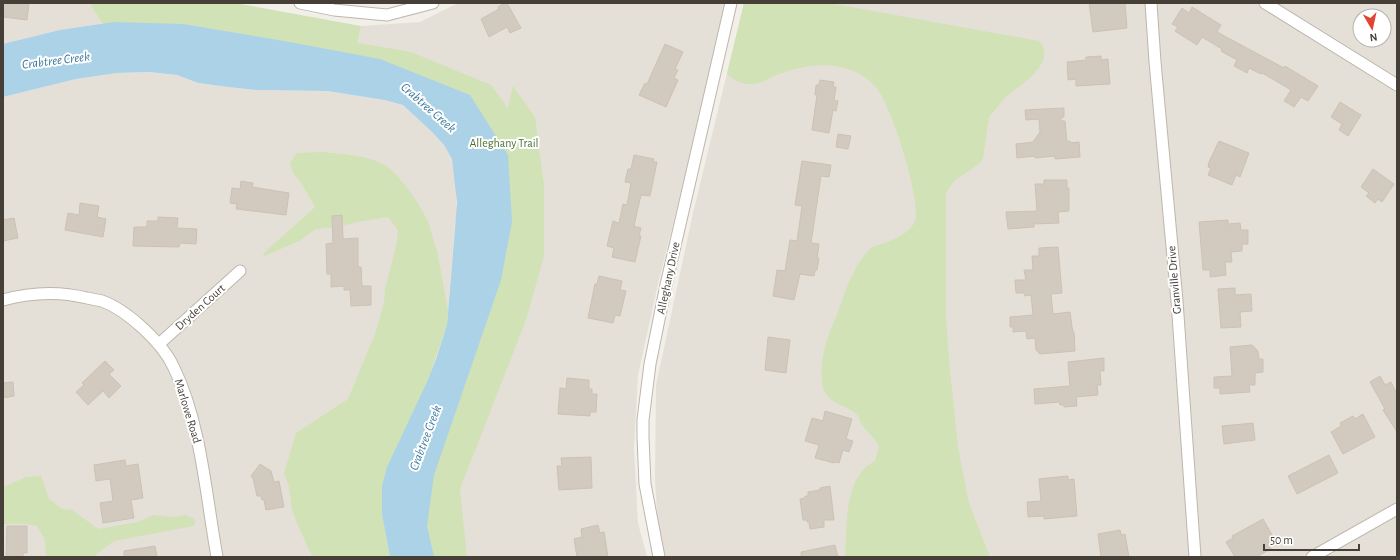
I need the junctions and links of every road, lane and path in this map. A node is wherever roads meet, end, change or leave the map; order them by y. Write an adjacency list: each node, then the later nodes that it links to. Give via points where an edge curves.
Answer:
1 (300, 3): 2 (street, via 334,10 387,15)
2 (433, 3)
3 (730, 3): 12 (street, Alleghany Drive, via 650,364 643,420 645,484)
4 (1151, 3): 13 (street, Granville Drive, via 1178,324)
5 (1266, 3): 6 (street)
6 (1397, 85)
7 (240, 270): 9 (street, Dryden Court)
8 (3, 300): 9 (street, Marlowe Road, via 44,293 102,301 130,317)
9 (159, 344): 11 (street, Marlowe Road, via 174,367 185,393 198,441)
10 (1397, 509): 14 (street)
11 (216, 557)
12 (659, 557)
13 (1194, 557)
14 (1312, 557)

